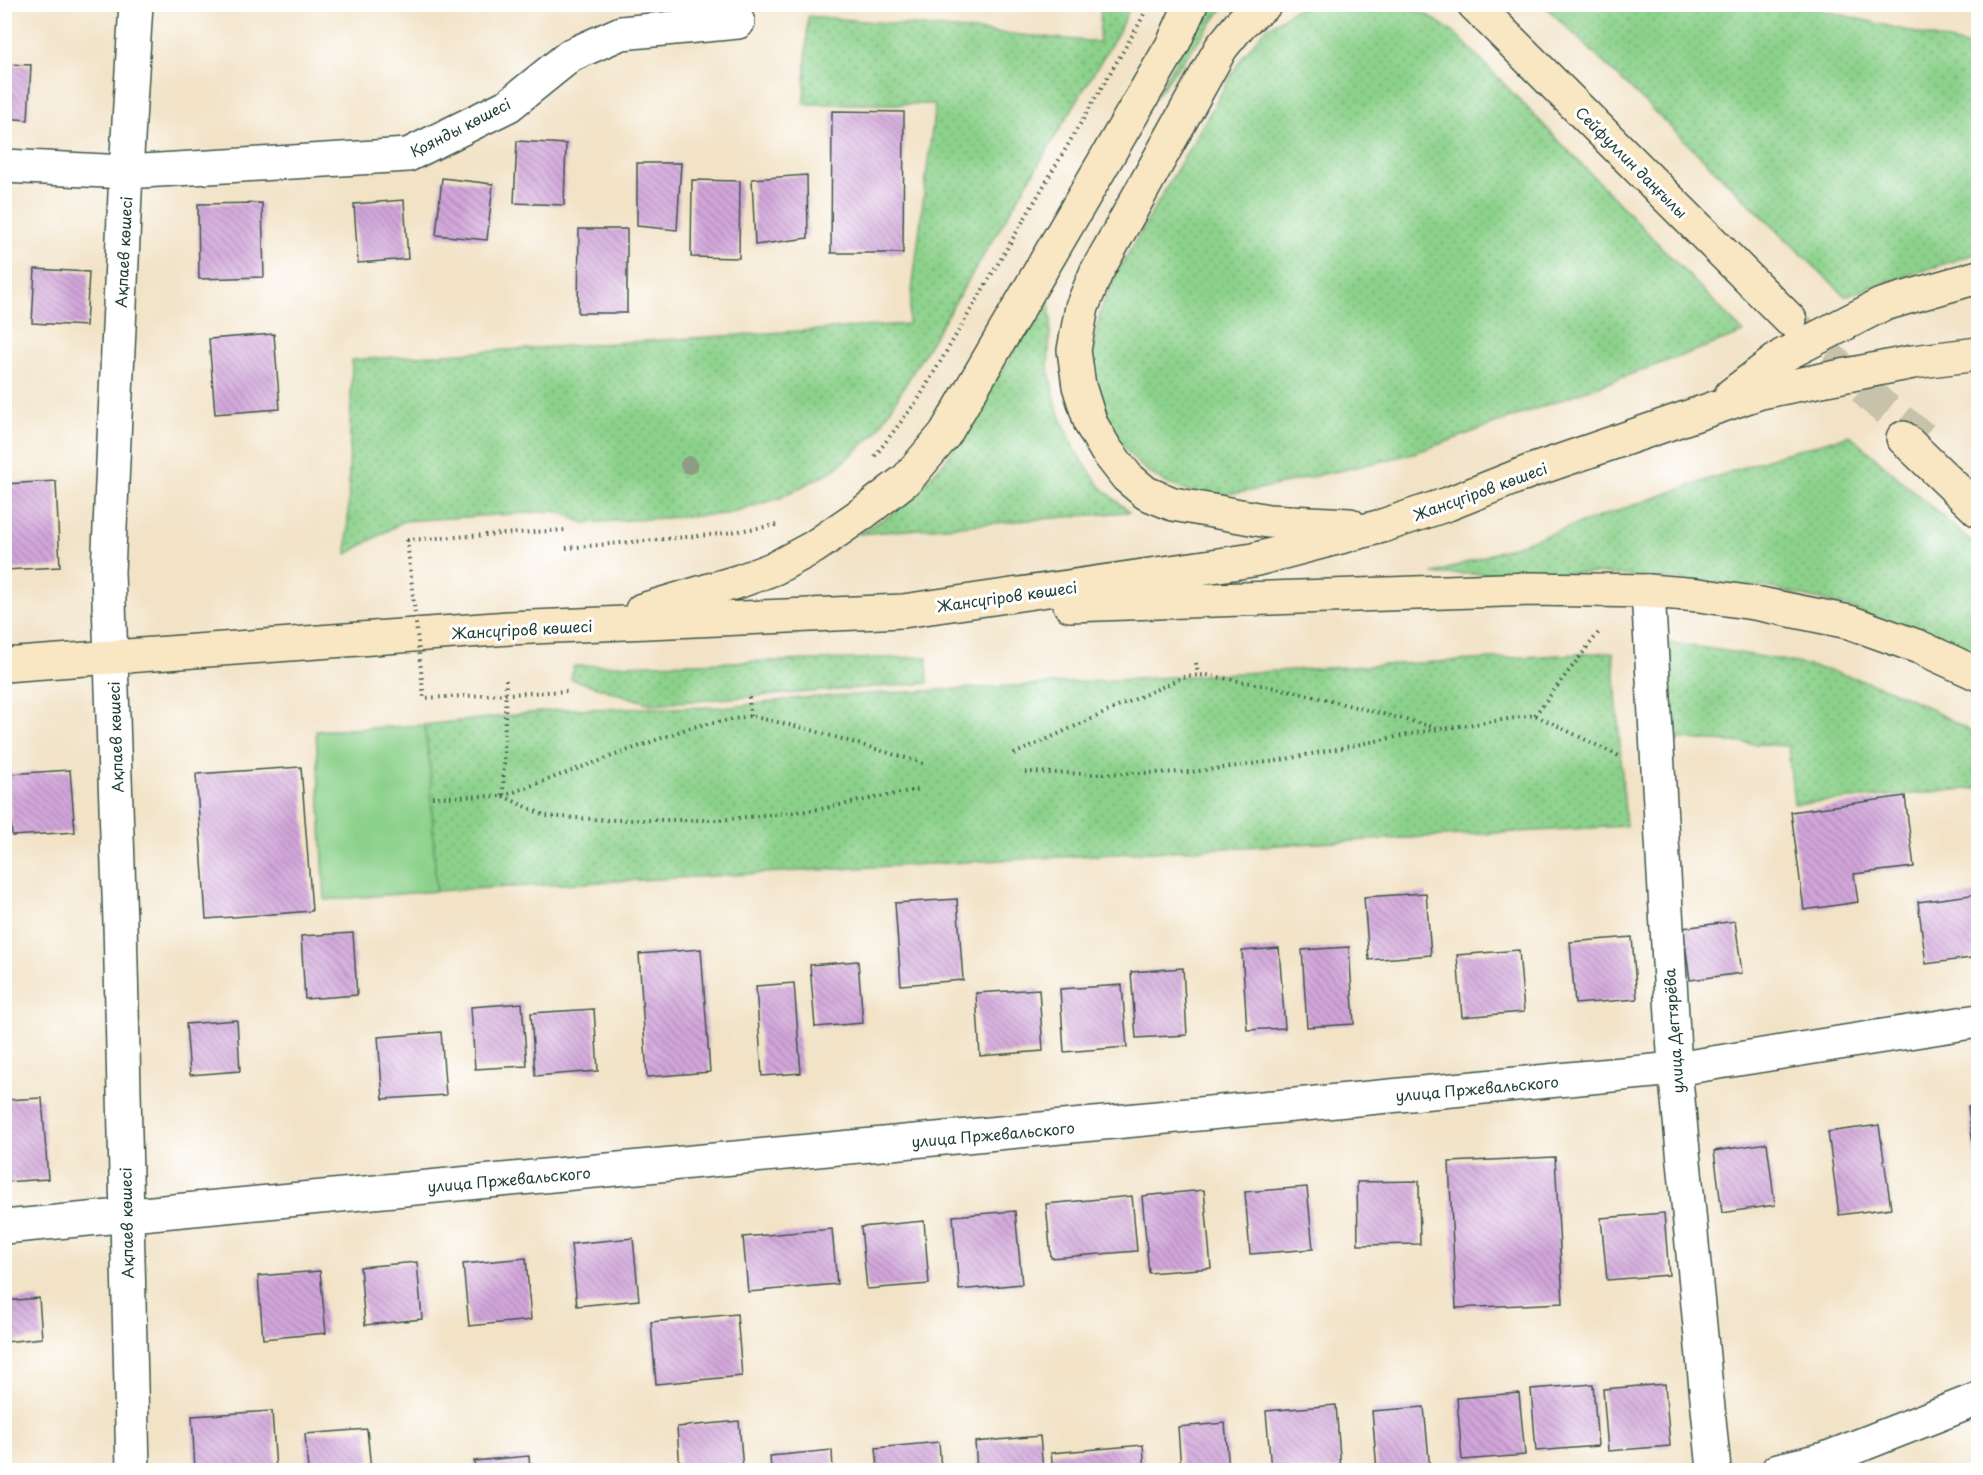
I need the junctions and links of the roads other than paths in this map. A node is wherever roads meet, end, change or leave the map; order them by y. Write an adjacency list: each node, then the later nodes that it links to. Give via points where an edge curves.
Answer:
1 (136, 4): 9 (street, Ақпаев көшесі)
2 (1191, 4): 19 (main road, via 1173,44 945,434 907,480 814,547 775,568)
3 (1265, 4): 16 (main road, via 1242,22 1221,48 1096,273 1082,307 1074,350 1078,386 1091,424 1106,450 1127,477 1146,493 1173,504 1268,521)
4 (1462, 4): 7 (main road)
5 (1474, 4): 7 (main road, Сейфуллин даңғылы)
6 (738, 22): 9 (street, Қоянды көшесі, via 621,33 571,55 509,105 408,154)
7 (1497, 28): 11 (main road, Сейфуллин даңғылы)
8 (4, 166): 9 (street, Қоянды көшесі)
9 (126, 172): 20 (street, Ақпаев көшесі, via 108,572)
10 (1978, 277): 13 (main road, via 1881,305 1782,356)
11 (1790, 320)
12 (1978, 354): 13 (main road, Жансүгіров көшесі, via 1913,362 1773,389)
13 (1715, 408): 16 (main road, Жансүгіров көшесі)
14 (1978, 481): 15 (main road, via 1913,438)
15 (1978, 510)
16 (1382, 526): 18 (main road, Жансүгіров көшесі, via 1253,560)
17 (1648, 591): 18 (main road, via 1520,590); 22 (main road, via 1760,604 1849,622); 24 (street, улица Дегтярёва)
18 (903, 611): 19 (main road, Жансүгіров көшесі)
19 (595, 625): 20 (main road, Жансүгіров көшесі)
20 (112, 657): 21 (main road, Жансүгіров көшесі); 25 (street, Ақпаев көшесі)
21 (4, 665)
22 (1978, 674)
23 (1978, 1021): 24 (street, улица Пржевальского)
24 (1675, 1070): 25 (street, улица Пржевальского); 29 (street, улица Дегтярёва)
25 (126, 1216): 26 (street, улица Пржевальского); 28 (street, Ақпаев көшесі)
26 (4, 1227)
27 (1978, 1399): 30 (street, via 1825,1459)
28 (133, 1470)
29 (1714, 1470)
30 (1778, 1470)

